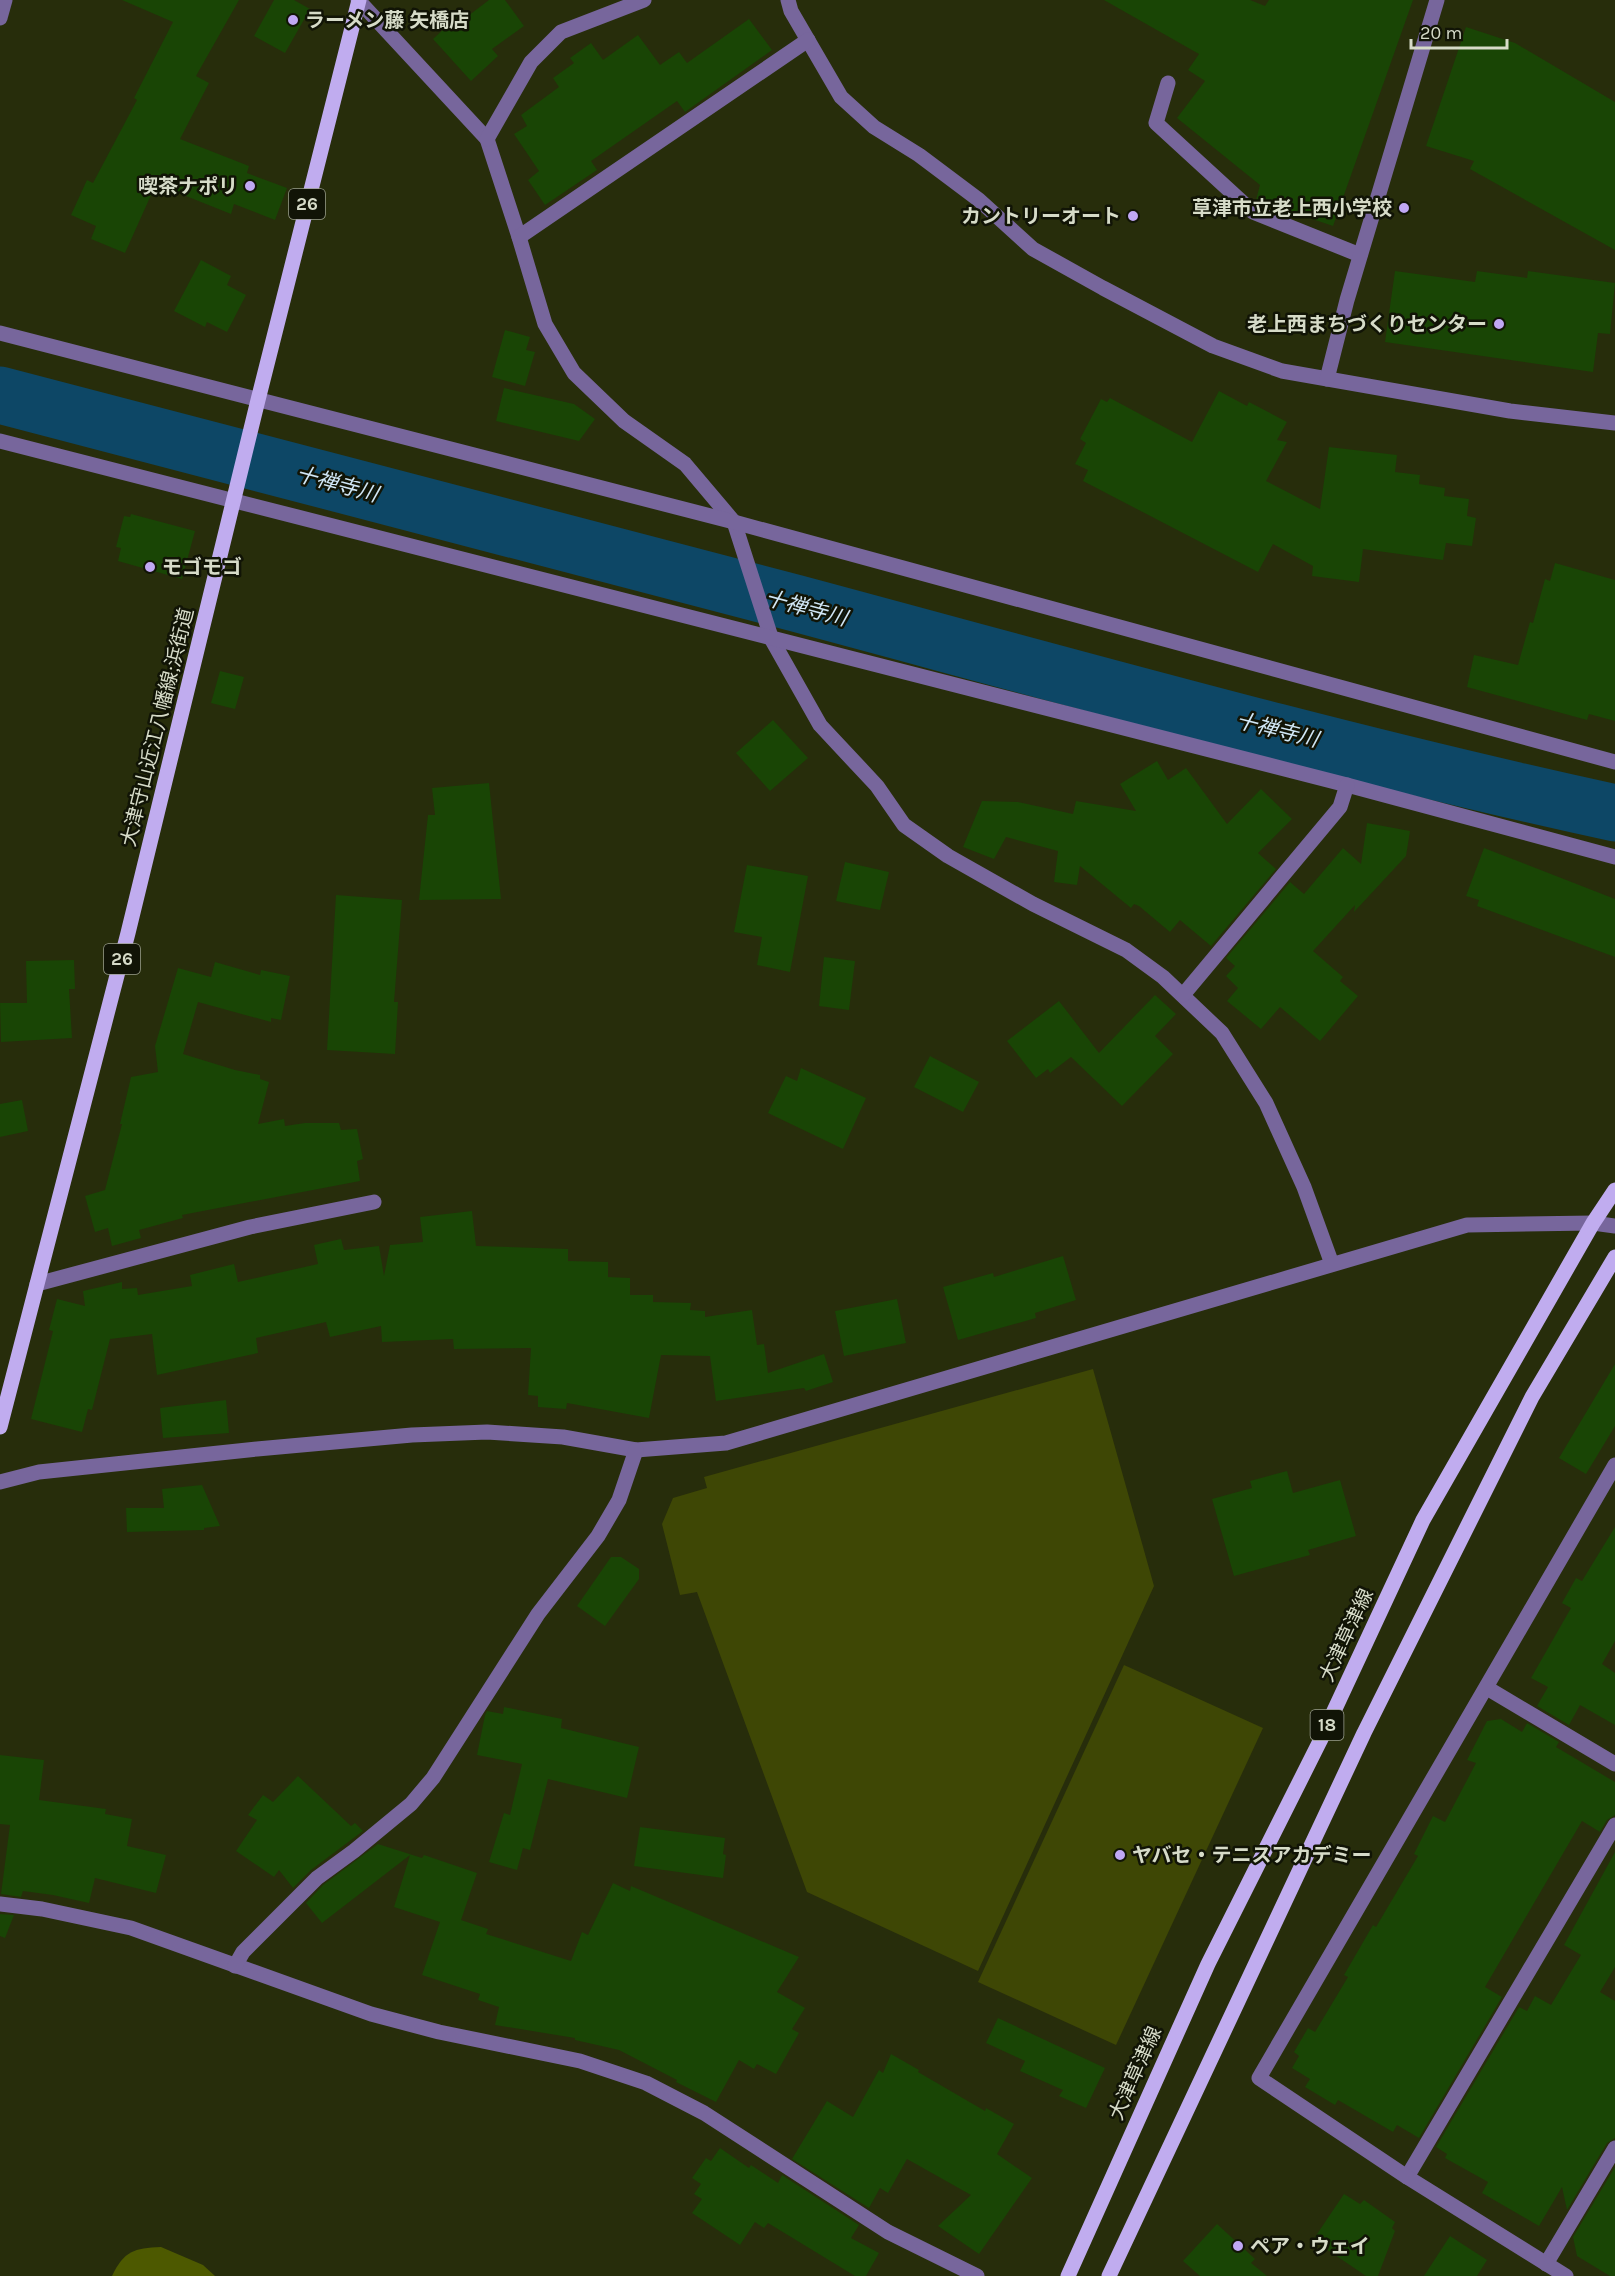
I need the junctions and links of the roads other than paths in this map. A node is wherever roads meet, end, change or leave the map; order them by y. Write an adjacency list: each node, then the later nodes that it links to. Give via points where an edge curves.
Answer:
1 (5, 0): 6 (street)
2 (359, 0): 9 (street); 14 (main road, 大津守山近江八幡線;浜街道 / 26)
3 (644, 0): 9 (street, via 561,32 531,62)
4 (788, 0): 7 (street)
5 (1437, 0): 11 (street)
6 (0, 18)
7 (808, 40): 10 (street); 13 (street, via 841,97 874,127 919,154 979,200 1033,249 1213,346 1282,371)
8 (1168, 83): 11 (street, via 1156,123 1253,212)
9 (487, 139): 10 (street)
10 (519, 237): 18 (street, via 545,324 574,373 624,421 685,464)
11 (1360, 255): 13 (street)
12 (0, 333): 14 (street)
13 (1327, 379): 15 (street, via 1510,411)
14 (257, 404): 17 (main road, 大津守山近江八幡線;浜街道 / 26); 18 (street)
15 (1615, 423)
16 (0, 441): 17 (street)
17 (236, 495): 19 (street); 30 (main road, 大津守山近江八幡線;浜街道 / 26)
18 (736, 528): 19 (street); 20 (street)
19 (770, 633): 21 (street); 23 (street, via 820,725 877,786 904,825 958,862 1126,951)
20 (1615, 762)
21 (1347, 785): 22 (street); 23 (street, via 1340,807)
22 (1615, 857)
23 (1183, 995): 29 (street, via 1222,1033 1266,1103 1304,1187)
24 (1615, 1190): 26 (main road, 大津草津線 / 18)
25 (374, 1202): 30 (street, via 250,1227)
26 (1593, 1223): 27 (street); 29 (street, via 1467,1225); 44 (main road, 大津草津線 / 18, via 1423,1520 1320,1741 1208,1964)
27 (1615, 1226)
28 (1615, 1257): 45 (main road, 18, via 1532,1397 1364,1733)
29 (1332, 1264): 32 (street, via 726,1443)
30 (37, 1284): 31 (main road, 大津守山近江八幡線;浜街道 / 26)
31 (0, 1427)
32 (636, 1450): 34 (street, via 563,1437 487,1432 412,1435 39,1472); 39 (street, via 618,1500 598,1536 538,1614 433,1778 411,1803 317,1878 243,1952)
33 (1615, 1465): 35 (street)
34 (0, 1482)
35 (1486, 1688): 36 (street); 41 (street, via 1259,2078)
36 (1615, 1764)
37 (1615, 1825): 41 (street)
38 (0, 1904): 39 (street, via 131,1928)
39 (235, 1966): 43 (street, via 371,2014 580,2061 646,2083 704,2113 888,2232)
40 (1615, 2148): 42 (street)
41 (1407, 2177): 42 (street)
42 (1546, 2264): 46 (street)
43 (977, 2276)
44 (1068, 2276)
45 (1109, 2276)
46 (1566, 2276)

